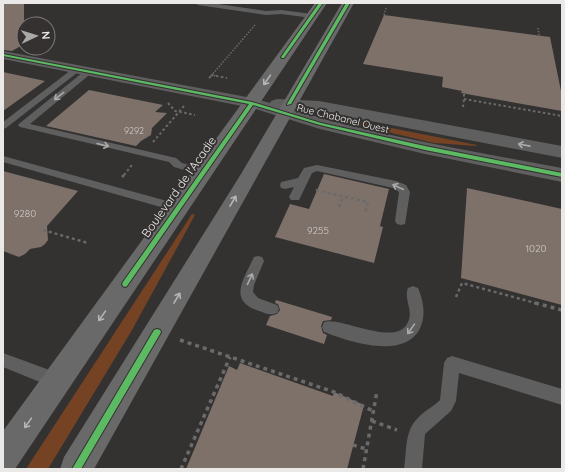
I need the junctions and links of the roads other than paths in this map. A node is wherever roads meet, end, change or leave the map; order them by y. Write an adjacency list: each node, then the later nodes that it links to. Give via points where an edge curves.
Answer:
1 (198, 3): 4 (lane, via 266,13)
2 (321, 3): 4 (main road, Boulevard de l'Acadie)
3 (348, 3): 8 (main road)
4 (312, 16): 7 (main road, Boulevard de l'Acadie, one-way to 7)
5 (3, 55): 6 (street, Rue Chabanel Ouest)
6 (79, 69): 7 (street, Rue Chabanel Ouest); 9 (lane); 10 (lane); 13 (lane, one-way to 13, via 22,125 172,160 178,165)
7 (252, 103): 8 (street, Rue Chabanel Ouest); 13 (main road, Boulevard de l'Acadie)
8 (287, 109): 11 (street, Rue Chabanel Ouest, one-way to 8, via 319,106); 14 (street, Rue Chabanel Ouest, via 320,124); 28 (main road, one-way to 8)
9 (3, 117)
10 (3, 126)
11 (562, 152)
12 (3, 159): 18 (lane)
13 (204, 172): 18 (main road, Boulevard de l'Acadie)
14 (562, 175)
15 (302, 181): 16 (lane); 17 (lane); 19 (lane, one-way to 15, via 406,195 399,186 318,168 308,170)
16 (285, 185)
17 (295, 197)
18 (178, 208): 25 (main road, Boulevard de l'Acadie, one-way to 25)
19 (401, 221)
20 (258, 262): 22 (lane, one-way to 20, via 253,303 246,293)
21 (413, 292): 23 (lane, one-way to 23, via 418,312 415,326 406,336 362,336)
22 (272, 309)
23 (329, 327)
24 (3, 360): 25 (lane)
25 (57, 381): 27 (main road, Boulevard de l'Acadie, one-way to 27)
26 (562, 397): 29 (lane, via 452,363 446,406 419,429)
27 (3, 458)
28 (76, 469)
29 (413, 469)

